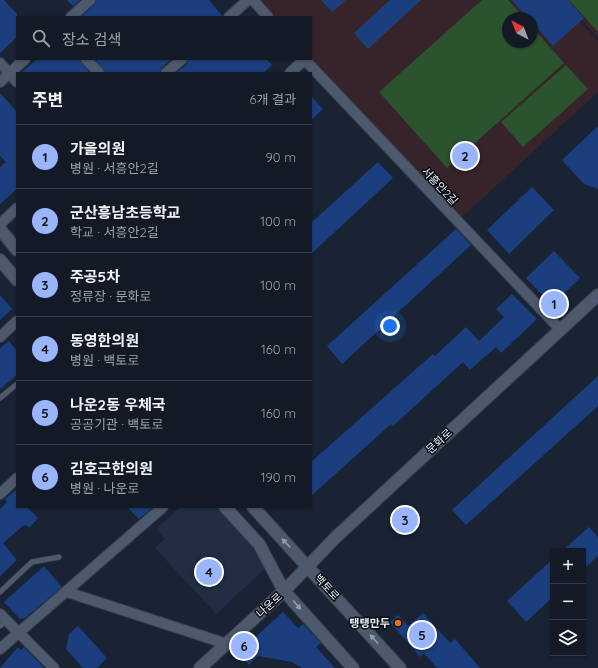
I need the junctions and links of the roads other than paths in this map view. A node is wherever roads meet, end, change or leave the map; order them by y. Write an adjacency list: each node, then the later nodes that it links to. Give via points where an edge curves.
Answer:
1 (90, 0): 4 (street)
2 (248, 0): 5 (street)
3 (253, 0): 6 (street)
4 (72, 16)
5 (230, 16)
6 (267, 16)
7 (25, 60): 16 (street)
8 (87, 60): 13 (street)
9 (181, 60): 14 (street)
10 (303, 60): 15 (street)
11 (305, 60): 27 (street, 서흥안2길)
12 (0, 63): 16 (street)
13 (98, 72)
14 (167, 72)
15 (291, 72)
16 (9, 74): 17 (street); 18 (street)
17 (16, 81)
18 (0, 82)
19 (16, 209): 20 (street)
20 (0, 224)
21 (0, 229): 22 (street)
22 (16, 249)
23 (0, 260): 24 (street)
24 (16, 279)
25 (598, 295): 27 (street, 문화로)
26 (16, 322): 28 (street)
27 (560, 329): 37 (street, 문화로)
28 (0, 336)
29 (16, 385): 30 (lane)
30 (0, 398)
31 (16, 479): 32 (street)
32 (0, 494)
33 (162, 508): 40 (street)
34 (226, 508): 38 (street, via 259,544)
35 (254, 508): 37 (street, 백토로, one-way to 35)
36 (59, 558): 39 (lane, via 32,562)
37 (308, 565): 38 (street, 문화로); 48 (street, 백토로, one-way to 37)
38 (284, 591): 43 (street, 나운로); 47 (street, one-way to 47)
39 (0, 592)
40 (66, 592): 42 (street); 43 (street)
41 (2, 620): 42 (street)
42 (19, 633): 44 (street); 45 (street)
43 (227, 644): 46 (street, 나운로)
44 (0, 649)
45 (54, 668)
46 (200, 668)
47 (353, 668)
48 (400, 668)

